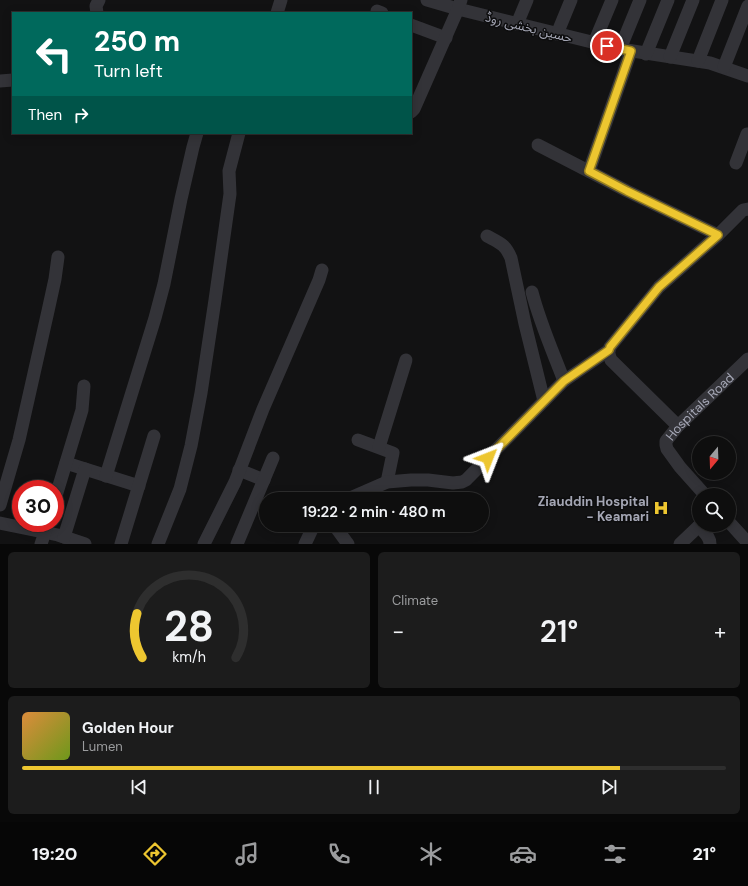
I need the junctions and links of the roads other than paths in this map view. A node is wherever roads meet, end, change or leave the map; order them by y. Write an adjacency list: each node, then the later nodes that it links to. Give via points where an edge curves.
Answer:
1 (99, 0): 13 (street)
2 (281, 0): 14 (street)
3 (428, 0): 11 (street, حسین بخشی روڈ)
4 (527, 0): 15 (street)
5 (571, 0): 17 (street)
6 (612, 0): 19 (street)
7 (640, 0): 20 (street)
8 (668, 0): 21 (street)
9 (693, 0): 22 (street)
10 (722, 0): 23 (street)
11 (460, 5): 15 (street, حسین بخشی روڈ); 18 (street)
12 (748, 6): 24 (street)
13 (97, 12)
14 (277, 12)
15 (517, 24): 17 (street, حسین بخشی روڈ)
16 (412, 25): 18 (street)
17 (557, 34): 19 (street, حسین بخشی روڈ)
18 (446, 38): 28 (street)
19 (594, 44): 20 (street, حسین بخشی روڈ)
20 (625, 50): 21 (street, حسین بخشی روڈ); 34 (street)
21 (646, 54): 22 (street, حسین بخشی روڈ)
22 (670, 57): 23 (street, حسین بخشی روڈ)
23 (698, 61): 24 (street, حسین بخشی روڈ)
24 (724, 67): 25 (street, حسین بخشی روڈ)
25 (748, 75)
26 (12, 80): 27 (street)
27 (0, 81)
28 (412, 111)
29 (197, 134): 55 (street, via 155,318)
30 (239, 134): 74 (street, via 229,171 230,194 191,446 180,488)
31 (748, 135): 33 (street)
32 (538, 144): 34 (street)
33 (736, 163)
34 (589, 171): 36 (street)
35 (748, 209): 36 (street)
36 (718, 235): 41 (street, via 659,287)
37 (487, 236): 46 (street, via 504,245 511,258)
38 (58, 256): 62 (street, via 19,440)
39 (322, 270): 54 (street)
40 (532, 292): 44 (street)
41 (609, 350): 44 (street); 47 (street, via 611,360)
42 (748, 359): 47 (street, Hospitals Road)
43 (406, 360): 50 (street)
44 (564, 381): 46 (street)
45 (84, 386): 52 (street, via 82,410)
46 (544, 401): 58 (street, via 466,480 453,483 428,480)
47 (678, 426): 60 (street, Hospitals Road, via 666,441 667,449)
48 (154, 436): 59 (street)
49 (358, 440): 50 (street)
50 (379, 447): 58 (street, via 393,453)
51 (272, 458): 57 (street)
52 (66, 463): 53 (street); 56 (street)
53 (85, 469): 55 (street); 70 (street)
54 (239, 470): 57 (street); 75 (street)
55 (106, 476): 59 (street)
56 (61, 480)
57 (264, 480): 76 (street)
58 (387, 482): 61 (street)
59 (139, 486): 73 (street)
60 (699, 488)
61 (364, 492)
62 (0, 505)
63 (0, 523): 69 (street)
64 (736, 530): 71 (street)
65 (311, 532): 77 (street)
66 (339, 532): 78 (street)
67 (693, 532): 79 (street)
68 (704, 532): 80 (street)
69 (44, 533): 70 (street)
70 (64, 537): 72 (street)
71 (748, 543)
72 (85, 544)
73 (121, 544)
74 (158, 544)
75 (204, 544)
76 (237, 544)
77 (305, 544)
78 (348, 544)
79 (680, 544)
80 (710, 544)

